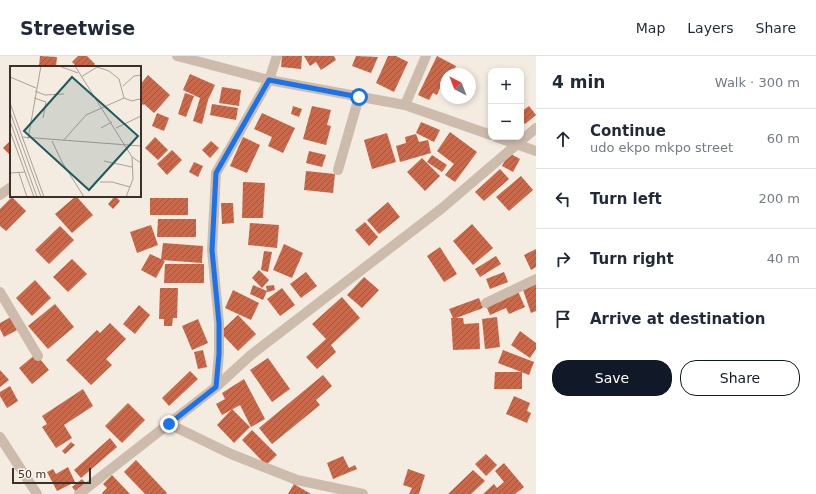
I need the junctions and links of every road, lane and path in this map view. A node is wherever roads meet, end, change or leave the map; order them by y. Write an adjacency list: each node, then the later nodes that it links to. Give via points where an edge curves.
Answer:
1 (177, 56): 4 (street)
2 (277, 56): 4 (street)
3 (426, 56): 6 (street)
4 (269, 80): 5 (street); 19 (street, via 216,173 212,250 219,323)
5 (359, 97): 6 (street); 12 (street)
6 (405, 105): 8 (street)
7 (536, 128): 10 (street)
8 (488, 134)
9 (505, 140): 10 (street)
10 (516, 144): 11 (street); 19 (street, via 441,209 252,354)
11 (536, 151)
12 (338, 170)
13 (10, 188): 14 (street)
14 (0, 195)
15 (536, 280): 17 (street)
16 (0, 292): 18 (street)
17 (486, 303)
18 (38, 356)
19 (216, 387): 20 (street)
20 (169, 424): 23 (street); 24 (street, via 231,454 297,480)
21 (0, 437): 22 (street)
22 (37, 494)
23 (78, 494)
24 (363, 494)

